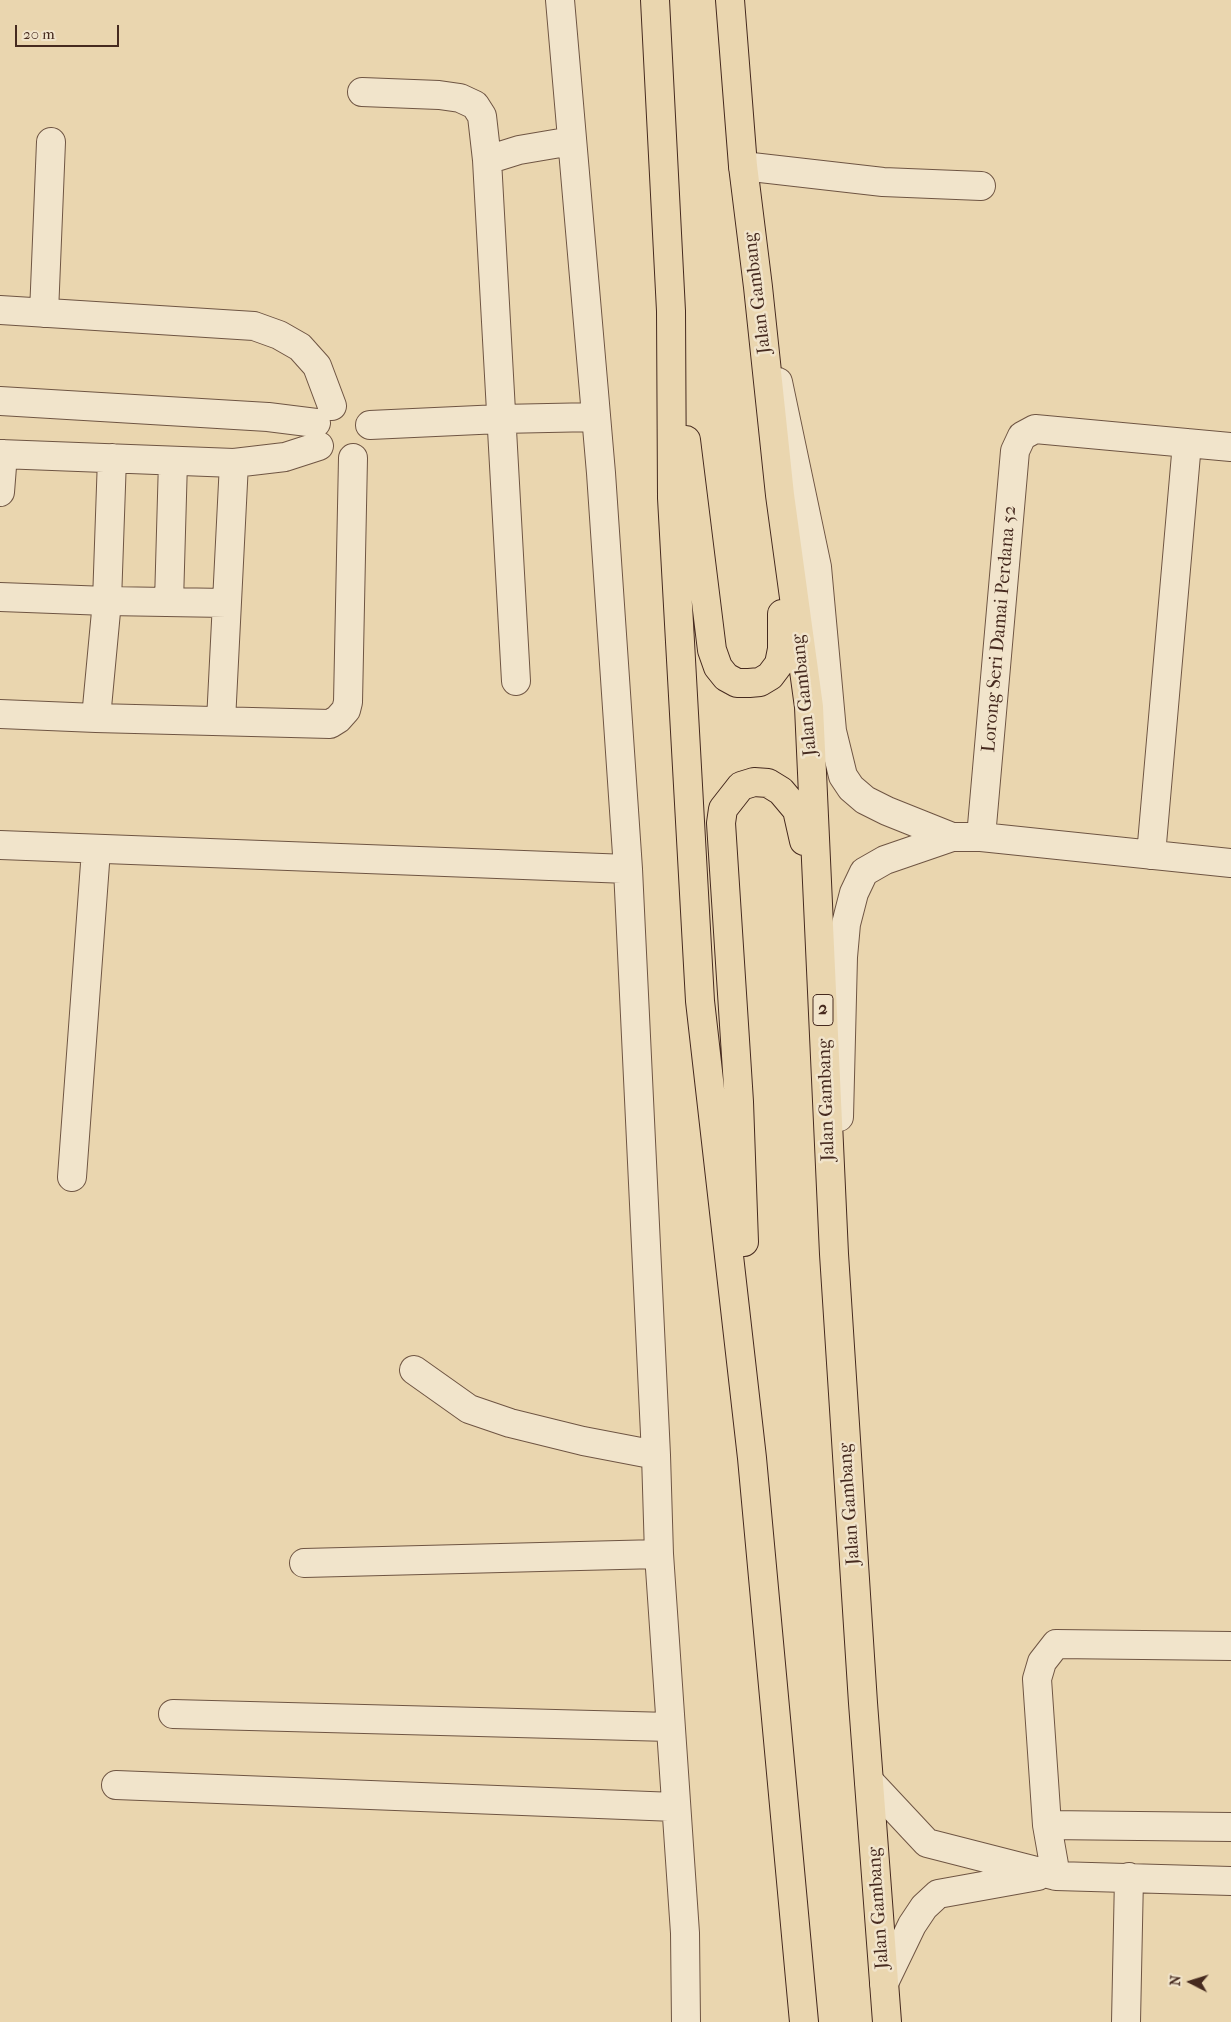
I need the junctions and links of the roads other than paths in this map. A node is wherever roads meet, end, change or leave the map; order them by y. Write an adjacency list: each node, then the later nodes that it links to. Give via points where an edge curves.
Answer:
1 (560, 0): 5 (street)
2 (655, 0): 12 (highway)
3 (730, 0): 8 (highway, Jalan Gambang / 2)
4 (362, 92): 7 (street, via 439,95 460,98 475,105 482,116)
5 (572, 141): 7 (street, via 519,150); 15 (street)
6 (51, 142): 13 (street)
7 (487, 160): 16 (street)
8 (742, 166): 9 (street, via 882,182); 10 (highway, Jalan Gambang / 2)
9 (981, 186)
10 (758, 287): 27 (highway, Jalan Gambang / 2); 36 (street, via 817,567 828,702 843,776 865,800)
11 (0, 310): 13 (street)
12 (671, 311): 27 (highway, via 712,650 718,667 737,683 760,682 770,676 782,649); 48 (highway, via 672,498 700,1000)
13 (44, 313): 17 (street, via 254,326 279,335 300,347 317,366)
14 (0, 402): 17 (street, via 268,417)
15 (596, 417): 16 (street); 42 (street)
16 (500, 419): 18 (street); 32 (street)
17 (322, 425): 18 (street, via 340,404 356,407); 23 (street, via 324,452 338,460); 25 (street, via 285,458)
18 (370, 425): 23 (street, via 370,441)
19 (1187, 443): 20 (street); 37 (street, Lorong Seri Damai Perdana 52, via 1035,429 1022,436 1015,451); 40 (street)
20 (1231, 447)
21 (2, 454): 22 (street); 26 (street)
22 (112, 458): 24 (street); 29 (street)
23 (353, 458): 35 (street, via 346,710 330,724)
24 (173, 461): 25 (street); 30 (street)
25 (234, 463): 31 (street)
26 (0, 492)
27 (780, 495): 43 (highway, Jalan Gambang / 2, via 808,708)
28 (0, 597): 29 (street)
29 (106, 601): 30 (street); 34 (street)
30 (170, 602): 31 (street)
31 (226, 603): 35 (street)
32 (516, 681)
33 (0, 714): 34 (street)
34 (96, 718): 35 (street)
35 (221, 721)
36 (952, 837): 37 (street); 45 (street, via 884,860 864,872 854,893 846,924 843,957)
37 (981, 837): 40 (street)
38 (0, 845): 39 (street)
39 (96, 850): 42 (street); 44 (street)
40 (1151, 855): 41 (street)
41 (1231, 863)
42 (628, 870): 47 (street)
43 (819, 913): 45 (highway, Jalan Gambang / 2); 48 (highway, via 797,810 781,791 768,783 754,782 742,786 724,809 720,823 738,1102)
44 (72, 1177)
45 (834, 1254): 54 (highway, Jalan Gambang / 2)
46 (414, 1370): 47 (street, via 469,1409 510,1424)
47 (656, 1455): 49 (street)
48 (752, 1458): 64 (highway)
49 (659, 1554): 50 (street); 53 (street)
50 (304, 1563)
51 (1231, 1646): 57 (street, via 1056,1644 1042,1662 1037,1679)
52 (173, 1714): 53 (street)
53 (670, 1727): 56 (street)
54 (869, 1781): 59 (street, via 927,1843); 62 (highway, Jalan Gambang / 2)
55 (116, 1785): 56 (street)
56 (675, 1807): 63 (street, via 685,1934)
57 (1048, 1825): 58 (street); 59 (street)
58 (1231, 1827)
59 (1050, 1875): 60 (street); 62 (street, via 938,1894 912,1925)
60 (1129, 1877): 61 (street); 66 (street)
61 (1231, 1881)
62 (884, 1983): 65 (highway, Jalan Gambang / 2)
63 (686, 2022)
64 (804, 2022)
65 (887, 2022)
66 (1126, 2022)

